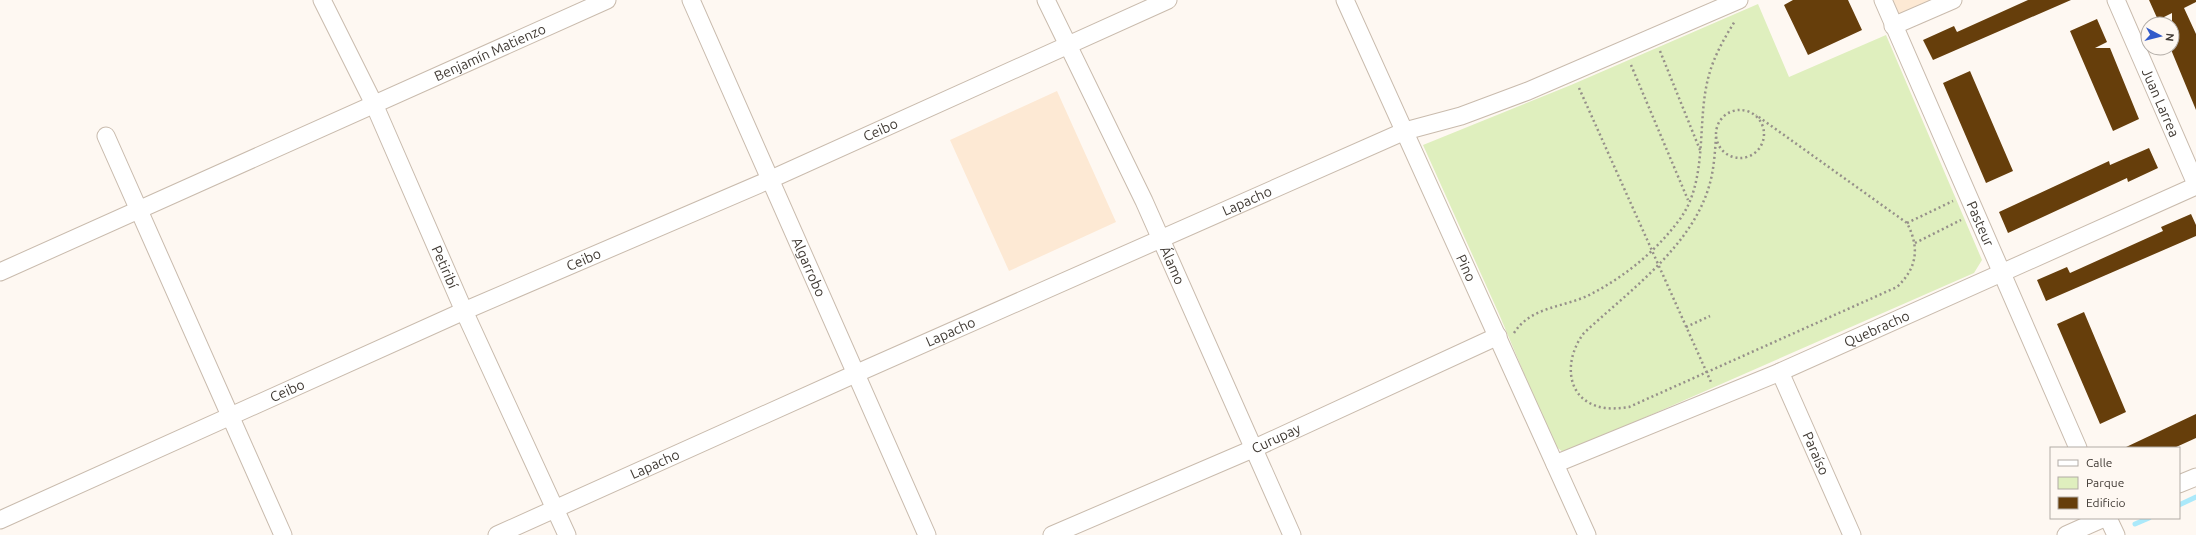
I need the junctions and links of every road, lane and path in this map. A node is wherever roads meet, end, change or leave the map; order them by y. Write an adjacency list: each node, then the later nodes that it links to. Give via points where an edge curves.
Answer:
1 (322, 0): 17 (street, Petiribí)
2 (607, 0): 17 (street, Benjamín Matienzo)
3 (691, 0): 23 (street, Algarrobo)
4 (1046, 0): 14 (street, Álamo)
5 (1168, 0): 14 (street, Ceibo)
6 (1345, 0): 19 (street, Pino)
7 (1739, 0): 13 (street, Lapacho)
8 (1883, 0): 12 (street, Pasteur)
9 (1953, 0): 12 (street)
10 (2116, 0): 24 (street, Juan Larrea)
11 (1738, 17): 22 (path, via 1716,54 1709,76 1704,103)
12 (1893, 26): 25 (street, Pasteur)
13 (1654, 37): 15 (street, Lapacho); 22 (path)
14 (1068, 45): 23 (street, Ceibo); 30 (street, Álamo)
15 (1624, 50): 16 (street, Lapacho); 26 (path)
16 (1572, 72): 19 (street, Lapacho, via 1461,116); 32 (path)
17 (374, 104): 27 (street, Benjamín Matienzo); 36 (street, Petiribí)
18 (1756, 115): 21 (path, via 1740,109 1725,115 1716,129); 21 (path, via 1761,121 1764,136 1759,150 1753,154 1738,158 1731,156 1719,145); 29 (path)
19 (1405, 131): 30 (street, Lapacho); 39 (street, Pino)
20 (106, 136): 27 (street)
21 (1716, 137): 33 (path, via 1710,183 1702,204 1676,247)
22 (1701, 151): 26 (path)
23 (769, 180): 36 (street, Ceibo); 42 (street, Algarrobo)
24 (2196, 185): 35 (street, Quebracho)
25 (1967, 195): 28 (street, Pasteur); 29 (path)
26 (1689, 200): 32 (path, via 1681,217)
27 (140, 209): 34 (street, Benjamín Matienzo); 44 (street)
28 (1975, 213): 31 (path); 35 (street, Pasteur)
29 (1907, 223): 31 (path)
30 (1161, 240): 42 (street, Lapacho); 46 (street, Álamo)
31 (1915, 242): 40 (path, via 1916,255 1913,267 1906,279 1897,287)
32 (1652, 251): 33 (path); 39 (path, via 1592,294 1531,315)
33 (1658, 264): 38 (path); 40 (path, via 1576,343 1570,367 1576,390 1592,404 1616,409 1629,407)
34 (0, 272)
35 (2001, 272): 41 (street, Quebracho); 45 (street, Pasteur)
36 (464, 311): 44 (street, Ceibo); 50 (street, Petiribí)
37 (1710, 316): 38 (path)
38 (1686, 327): 40 (path)
39 (1501, 342): 46 (street, Curupay); 47 (street, Pino)
40 (1706, 372): 43 (path)
41 (1780, 372): 43 (street, Quebracho); 63 (street, Paraíso)
42 (855, 374): 50 (street, Lapacho); 59 (street, Algarrobo)
43 (1718, 398): 47 (street, Quebracho)
44 (231, 416): 53 (street, Ceibo); 56 (street)
45 (2078, 447)
46 (1255, 448): 60 (street, Curupay); 61 (street, Álamo)
47 (1555, 464): 62 (street, Pino)
48 (2196, 477): 49 (street)
49 (2180, 484)
50 (555, 509): 57 (street, Lapacho); 58 (street, Petiribí)
51 (2102, 519): 64 (street)
52 (2108, 519): 65 (street)
53 (0, 520)
54 (0, 529): 55 (street)
55 (3, 535)
56 (283, 535)
57 (498, 535)
58 (567, 535)
59 (927, 535)
60 (1052, 535)
61 (1292, 535)
62 (1587, 535)
63 (1852, 535)
64 (2066, 535)
65 (2116, 535)

